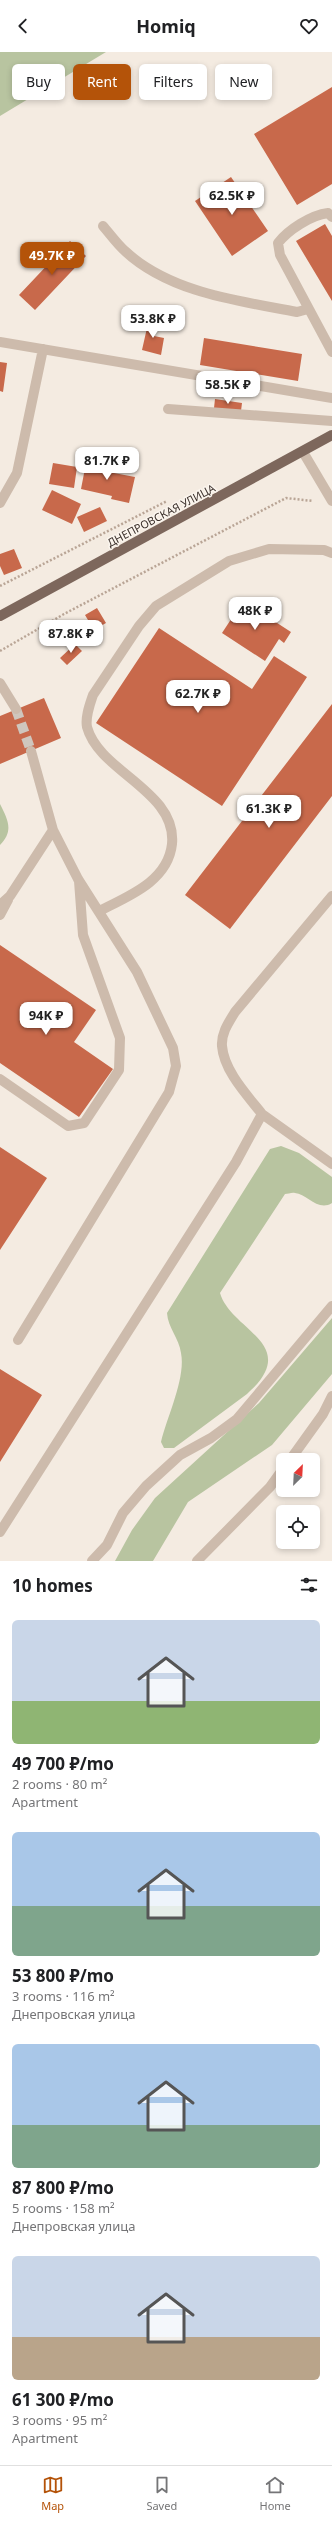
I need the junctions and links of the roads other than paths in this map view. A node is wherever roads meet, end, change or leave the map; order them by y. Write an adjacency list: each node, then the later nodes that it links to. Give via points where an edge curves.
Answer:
1 (332, 217): 3 (lane, via 328,213 319,214 283,236 278,243 280,255)
2 (103, 226): 3 (lane, via 126,252 158,273 187,287 297,312)
3 (308, 310): 6 (lane)
4 (0, 342): 5 (lane)
5 (43, 349): 7 (lane); 13 (lane, via 17,472)
6 (332, 352)
7 (332, 398)
8 (168, 409): 9 (lane)
9 (332, 421)
10 (332, 436): 11 (main road, ДНЕПРОВСКАЯ УЛИЦА)
11 (303, 452): 12 (lane); 15 (main road, ДНЕПРОВСКАЯ УЛИЦА)
12 (332, 501)
13 (0, 503)
14 (332, 553): 24 (lane, via 324,550 269,549 229,561 156,606 139,626 93,695 87,727 98,747 165,811 173,830 171,856 158,876 131,895)
15 (0, 616)
16 (0, 683): 17 (lane)
17 (16, 710)
18 (31, 751): 19 (lane)
19 (53, 830): 20 (lane); 21 (lane)
20 (78, 880): 24 (lane); 26 (lane, via 84,935 120,1038 119,1070 84,1123 68,1126)
21 (10, 896): 23 (lane); 25 (lane)
22 (332, 896): 27 (lane, via 235,1012 226,1028 222,1045 227,1064)
23 (0, 905)
24 (100, 911): 30 (lane, via 137,972 173,1048 176,1066 169,1092)
25 (0, 915)
26 (0, 1079)
27 (262, 1114): 28 (lane); 34 (lane, via 236,1162)
28 (332, 1164)
29 (332, 1306): 35 (lane, via 236,1419 211,1438 180,1455 146,1486 123,1513 107,1545)
30 (18, 1340)
31 (332, 1396): 32 (lane, via 323,1414)
32 (295, 1453)
33 (276, 1479): 36 (lane)
34 (0, 1532)
35 (92, 1561)
36 (197, 1561)

